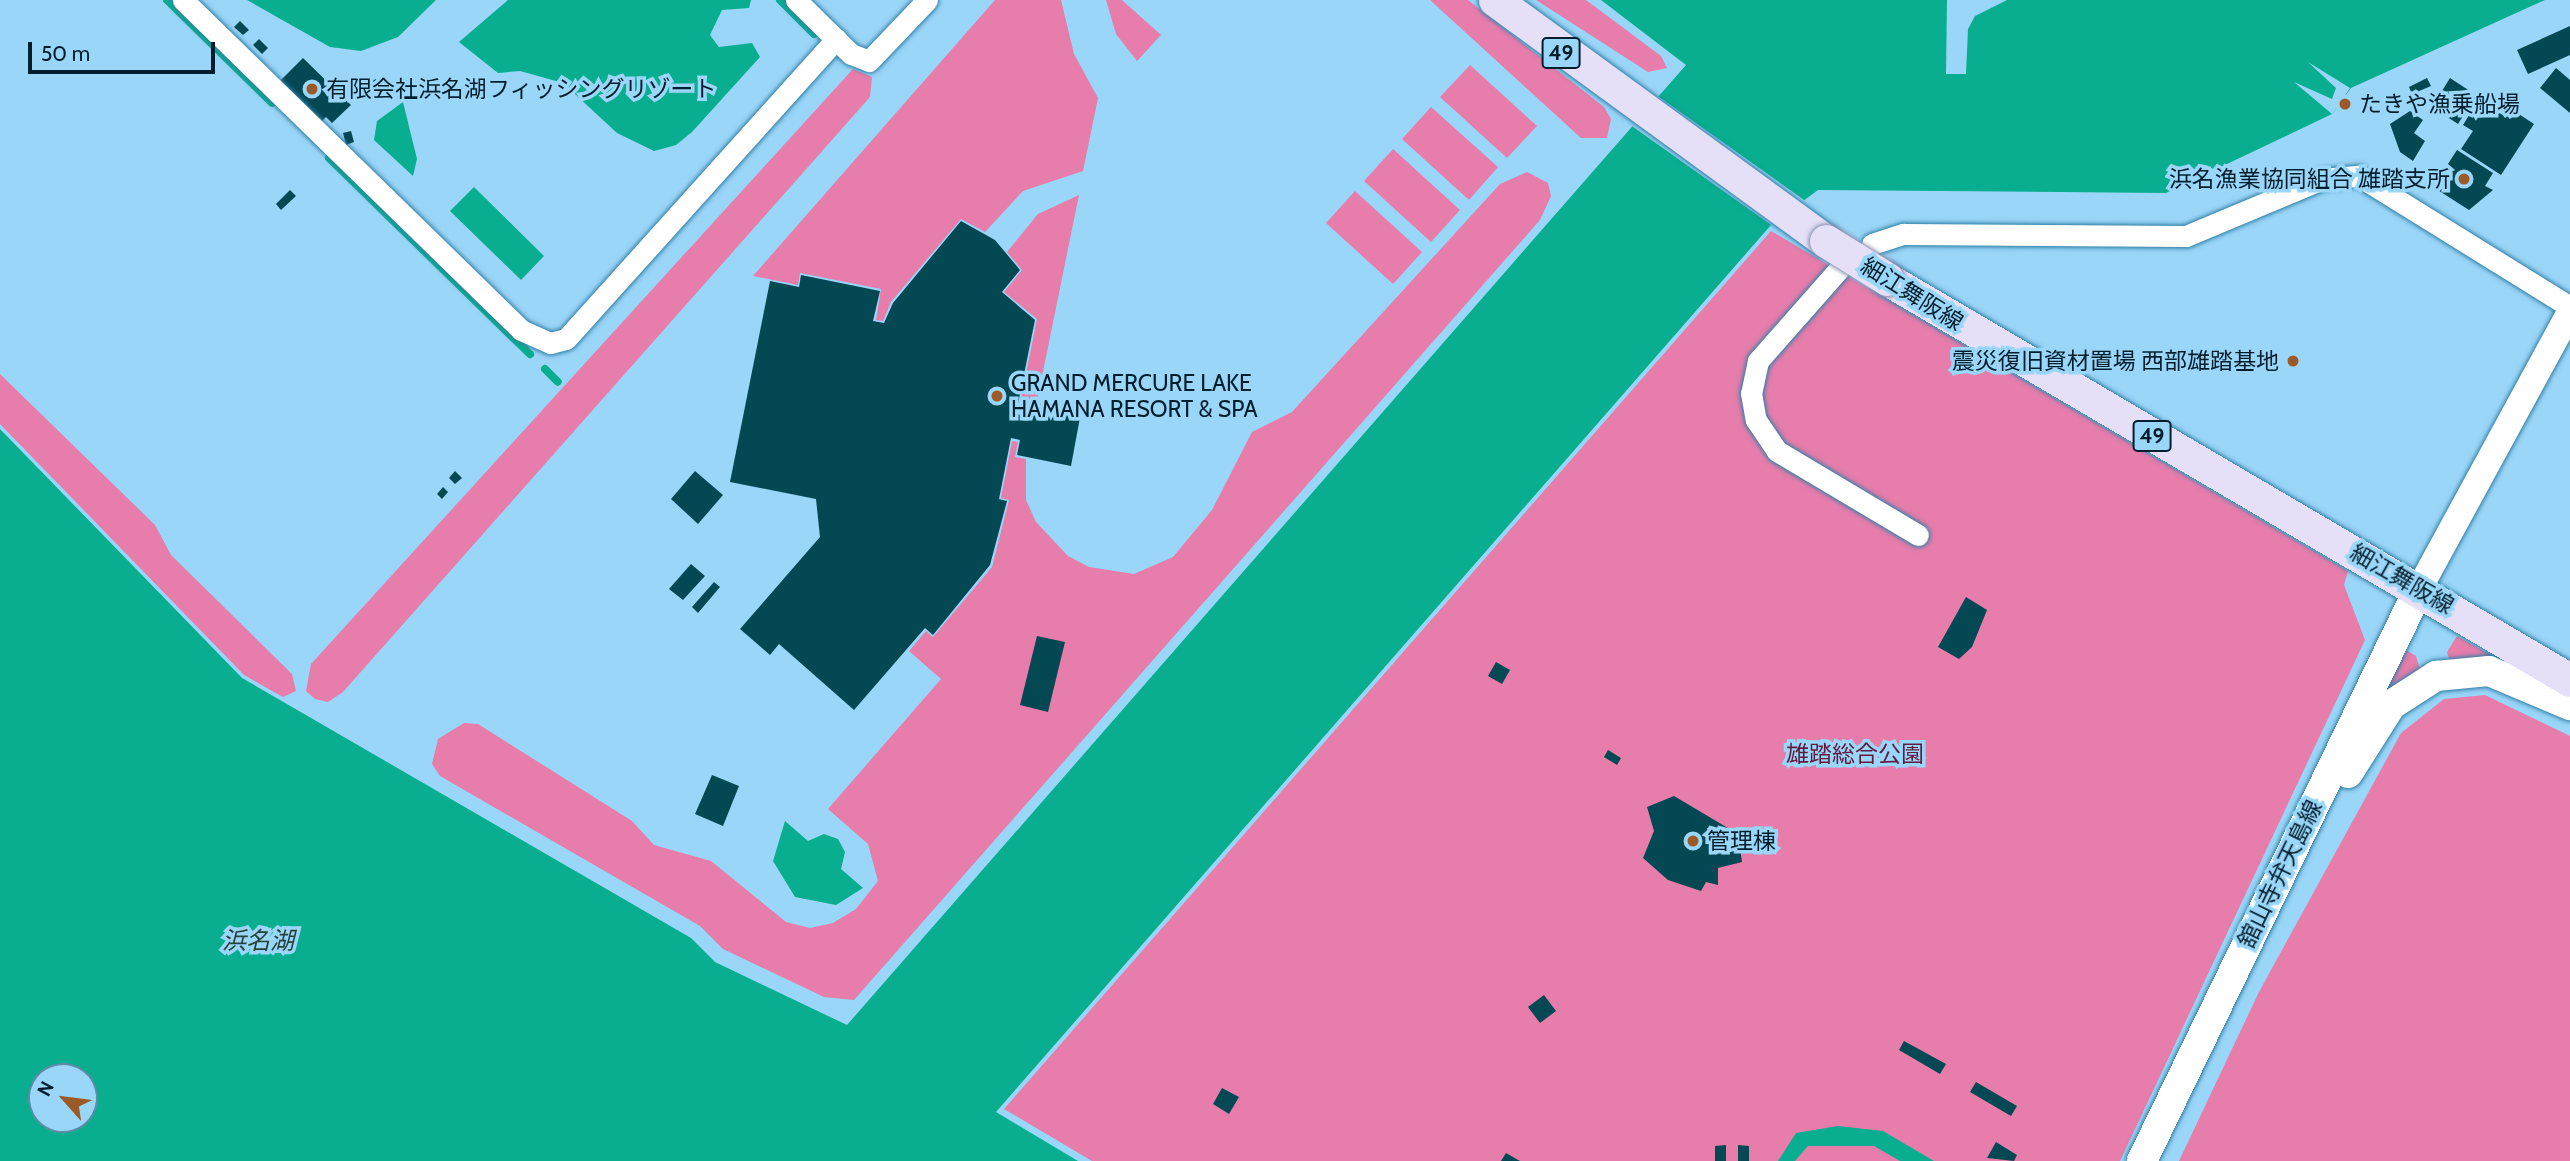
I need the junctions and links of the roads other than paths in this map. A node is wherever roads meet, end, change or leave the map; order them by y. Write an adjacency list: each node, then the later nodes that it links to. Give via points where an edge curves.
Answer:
1 (183, 0): 5 (street, via 521,330 550,343 566,339)
2 (796, 0): 5 (street)
3 (927, 0): 5 (street, via 869,61 859,60)
4 (1495, 0): 6 (main road, 細江舞阪線 / 49)
5 (836, 39)
6 (1821, 244): 10 (street, via 1758,361 1751,393 1756,421 1777,451); 11 (main road, 細江舞阪線 / 49, bridge)
7 (1871, 244): 8 (street, via 1903,234 2186,236 2322,179 2359,176)
8 (2570, 307)
9 (2570, 312): 11 (street)
10 (1918, 534)
11 (2419, 589): 12 (main road, 細江舞阪線 / 49); 14 (main road, 舘山寺弁天島線)
12 (2570, 680)
13 (2570, 705): 14 (main road, via 2488,671 2453,672 2412,688 2381,719)
14 (2259, 917): 15 (main road, 舘山寺弁天島線)
15 (2142, 1161)

